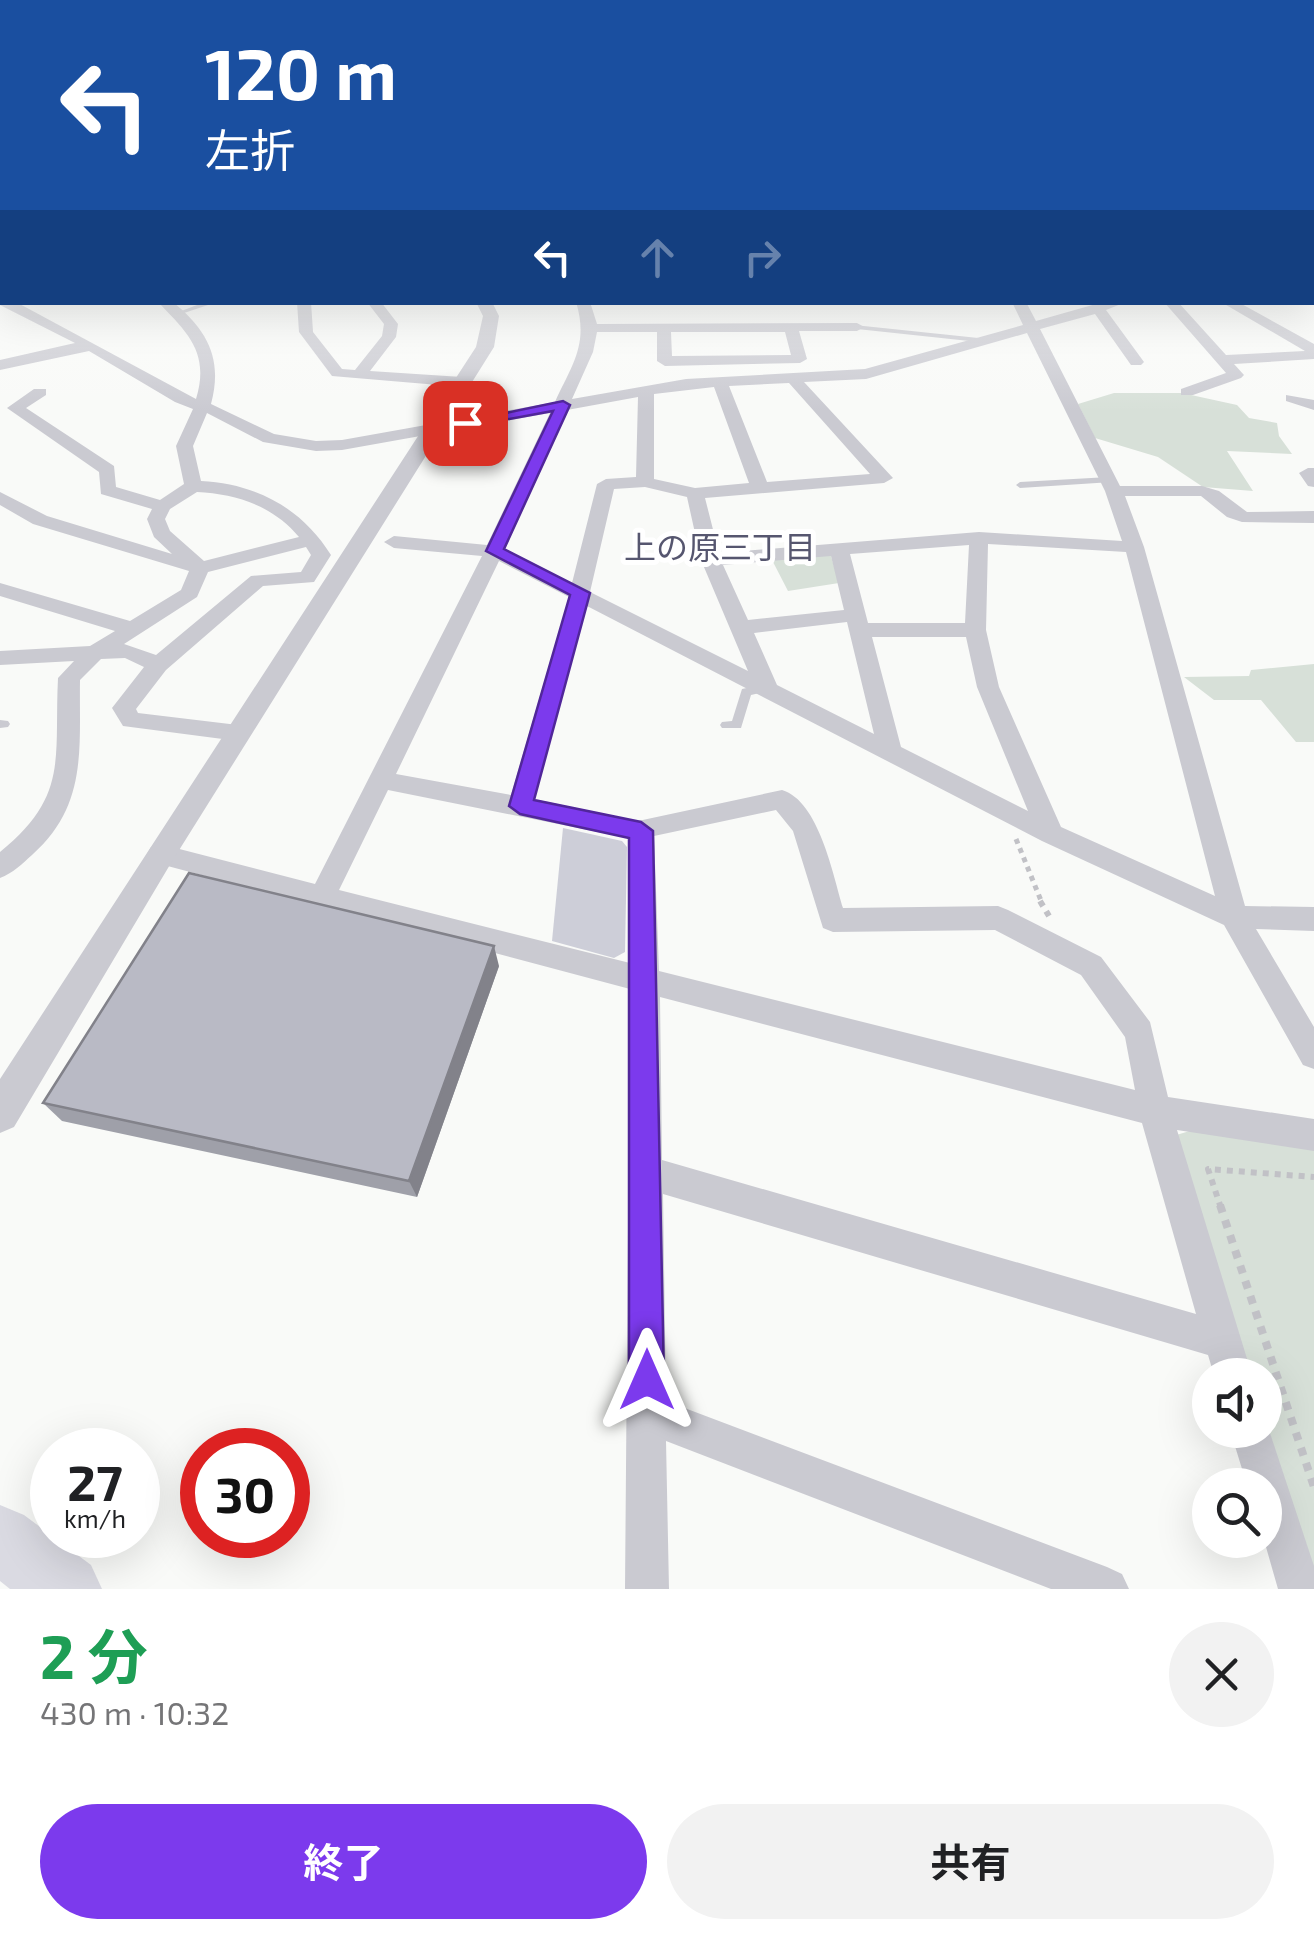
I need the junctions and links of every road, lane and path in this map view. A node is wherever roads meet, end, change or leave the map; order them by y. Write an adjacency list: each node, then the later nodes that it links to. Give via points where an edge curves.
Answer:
1 (12, 305): 21 (street)
2 (168, 305): 13 (street)
3 (204, 305): 13 (lane)
4 (304, 305): 26 (street, via 306,332 337,372)
5 (376, 305): 26 (street, via 392,324)
6 (485, 305): 29 (street, via 491,330)
7 (584, 305): 16 (street)
8 (1021, 305): 19 (street)
9 (1112, 305): 12 (street)
10 (1173, 305): 23 (street)
11 (1232, 305): 22 (street)
12 (1099, 310): 19 (street); 24 (street)
13 (178, 313): 36 (street, via 206,344 209,380)
14 (845, 315): 15 (street)
15 (856, 327): 18 (street); 20 (lane)
16 (591, 328): 17 (street); 34 (street)
17 (664, 328): 18 (street); 18 (street, via 666,360 800,360)
18 (791, 328)
19 (1033, 329): 20 (street); 43 (street)
20 (990, 341): 27 (street, via 880,371)
21 (92, 346): 25 (street); 36 (street)
22 (1314, 352): 23 (street)
23 (1224, 360): 32 (street, via 1236,375)
24 (1136, 362)
25 (0, 365)
26 (360, 374): 29 (street)
27 (794, 380): 28 (street); 44 (street, via 884,478)
28 (719, 381): 30 (street); 44 (street)
29 (462, 382): 37 (street)
30 (646, 390): 34 (street); 39 (street)
31 (40, 392): 47 (street, via 15,408 108,470 107,490)
32 (1187, 392)
33 (1292, 398): 35 (street)
34 (563, 405): 37 (street); 54 (street)
35 (1314, 405)
36 (202, 406): 37 (street, via 270,438 316,446); 42 (street, via 184,442)
37 (432, 429): 68 (street)
38 (1314, 473): 40 (street, via 1308,472)
39 (646, 482): 45 (street); 58 (street, via 606,484)
40 (1314, 482)
41 (1020, 485): 43 (lane)
42 (192, 486): 47 (street); 49 (street, via 244,490)
43 (1111, 486): 48 (street, via 1216,494 1234,513 1250,517); 53 (street)
44 (760, 488): 45 (street)
45 (695, 494): 55 (street)
46 (0, 498): 56 (street, via 40,520)
47 (162, 506): 56 (street, via 156,519 161,533)
48 (1314, 517)
49 (313, 538): 56 (street); 65 (street, via 321,555 308,578 258,580)
50 (978, 538): 52 (street); 53 (street); 62 (street)
51 (394, 542): 54 (street)
52 (838, 546): 55 (street); 59 (street)
53 (1134, 547): 79 (street)
54 (494, 551): 58 (street); 70 (street)
55 (711, 560): 60 (street)
56 (200, 568): 61 (street, via 190,593)
57 (0, 589): 61 (street)
58 (580, 593): 66 (street); 71 (street)
59 (858, 622): 60 (street); 62 (street); 69 (street)
60 (740, 628): 66 (street)
61 (132, 629): 63 (street)
62 (974, 630): 74 (street, via 988,686)
63 (96, 652): 64 (street); 65 (street, via 128,650); 76 (street, via 69,678 56,808)
64 (0, 658)
65 (158, 665): 68 (street, via 124,708 131,720)
66 (767, 688): 67 (lane, via 746,692 737,726); 69 (street)
67 (726, 725)
68 (238, 733): 75 (street)
69 (890, 750): 72 (street)
70 (382, 780): 71 (street); 78 (street)
71 (520, 806): 73 (street)
72 (1006, 810): 74 (street); 77 (path)
73 (641, 831): 81 (street); 83 (street, via 782,799 805,828 832,920 998,918 1092,966 1140,1032)
74 (1051, 834): 79 (street)
75 (160, 854): 78 (street); 84 (street)
76 (0, 867)
77 (1034, 890)
78 (322, 897): 81 (street)
79 (1234, 917): 80 (street); 82 (street)
80 (1314, 919)
81 (645, 980): 83 (street); 86 (street)
82 (1314, 1054)
83 (1155, 1110): 85 (street); 88 (street)
84 (0, 1114)
85 (1314, 1134)
86 (647, 1172): 88 (street); 90 (street)
87 (1314, 1177): 92 (path, via 1208,1169)
88 (1222, 1340): 89 (street)
89 (1228, 1358)
90 (647, 1414): 95 (street); 96 (street)
91 (1256, 1448): 97 (street)
92 (1314, 1486)
93 (0, 1539): 94 (highway)
94 (68, 1589)
95 (647, 1589)
96 (1107, 1589)
97 (1300, 1589)

